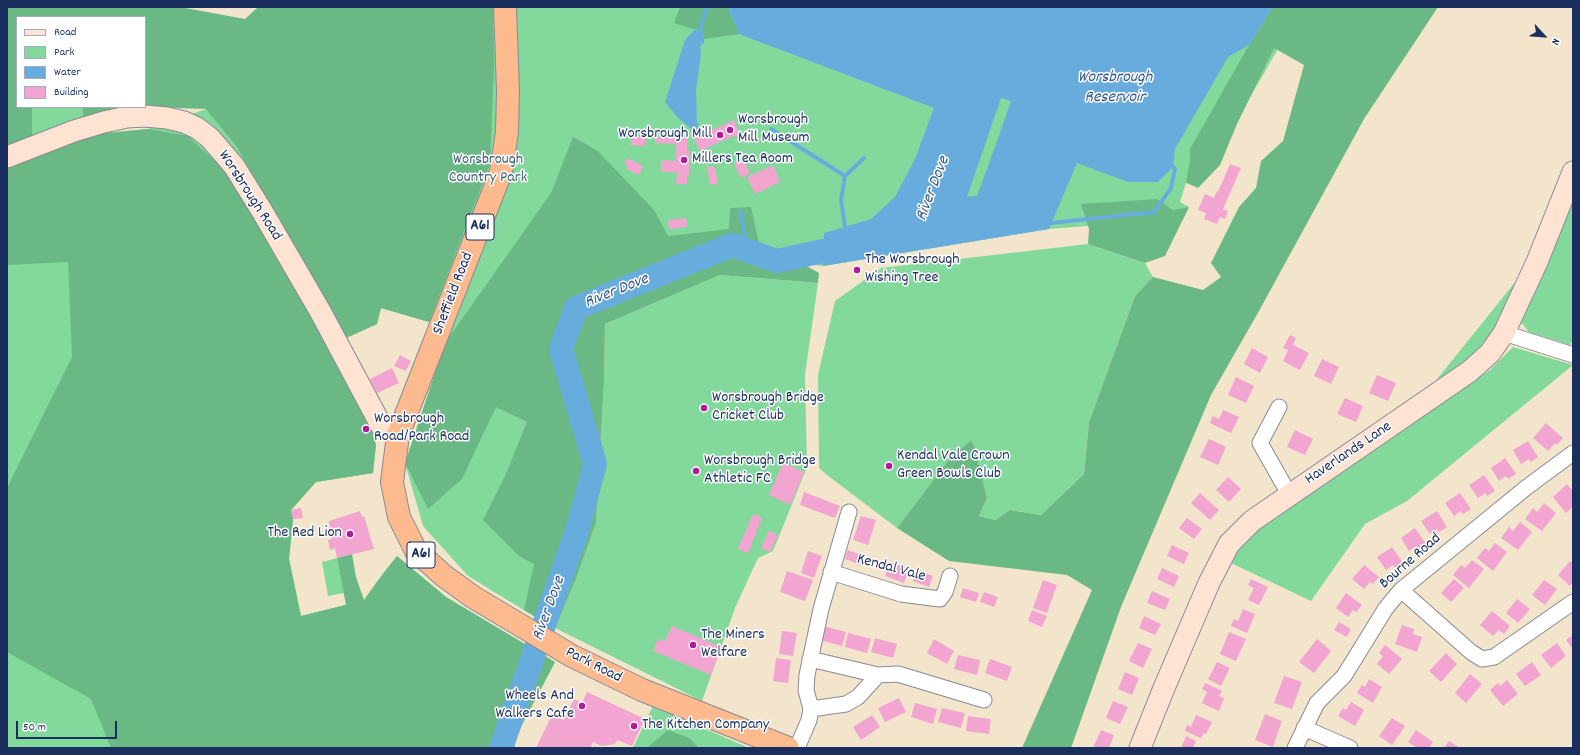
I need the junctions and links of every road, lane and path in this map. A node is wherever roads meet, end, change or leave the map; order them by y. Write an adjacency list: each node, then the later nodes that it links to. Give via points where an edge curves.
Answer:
1 (505, 7): 7 (highway, Sheffield Road / A61, via 508,91 507,132 501,172)
2 (7, 157): 7 (street, Worsbrough Road, via 74,131 128,117 166,118 198,128 234,166 320,311 382,427)
3 (1573, 172): 4 (street, Haverlands Lane, via 1537,262)
4 (1504, 333): 5 (street); 9 (street, Haverlands Lane, via 1490,353 1470,371)
5 (1573, 355)
6 (1279, 407): 9 (street, via 1260,443)
7 (398, 435): 20 (highway, Park Road / A61, via 392,482 399,517 416,551 444,576 473,597 572,656 642,690)
8 (1572, 456): 13 (street, Bourne Road, via 1527,487)
9 (1289, 494): 22 (street, Haverlands Lane, via 1252,521 1229,544 1209,583)
10 (849, 512): 11 (street, Kendal Vale)
11 (830, 572): 12 (street, Kendal Vale, via 901,594 940,599); 15 (street, Kendal Vale)
12 (950, 576)
13 (1401, 590): 14 (street, via 1470,652 1482,659 1494,657); 19 (street, Bourne Road, via 1386,608 1344,676 1317,703)
14 (1573, 602)
15 (810, 659): 16 (street); 18 (street, Kendal Vale, via 806,690)
16 (878, 675): 17 (street, via 898,674); 18 (street, via 858,697 846,704)
17 (984, 700)
18 (811, 708): 21 (street, via 809,720)
19 (1304, 728): 23 (street, Bourne Road); 24 (street)
20 (788, 748)
21 (797, 748)
22 (1140, 748)
23 (1295, 748)
24 (1350, 748)

